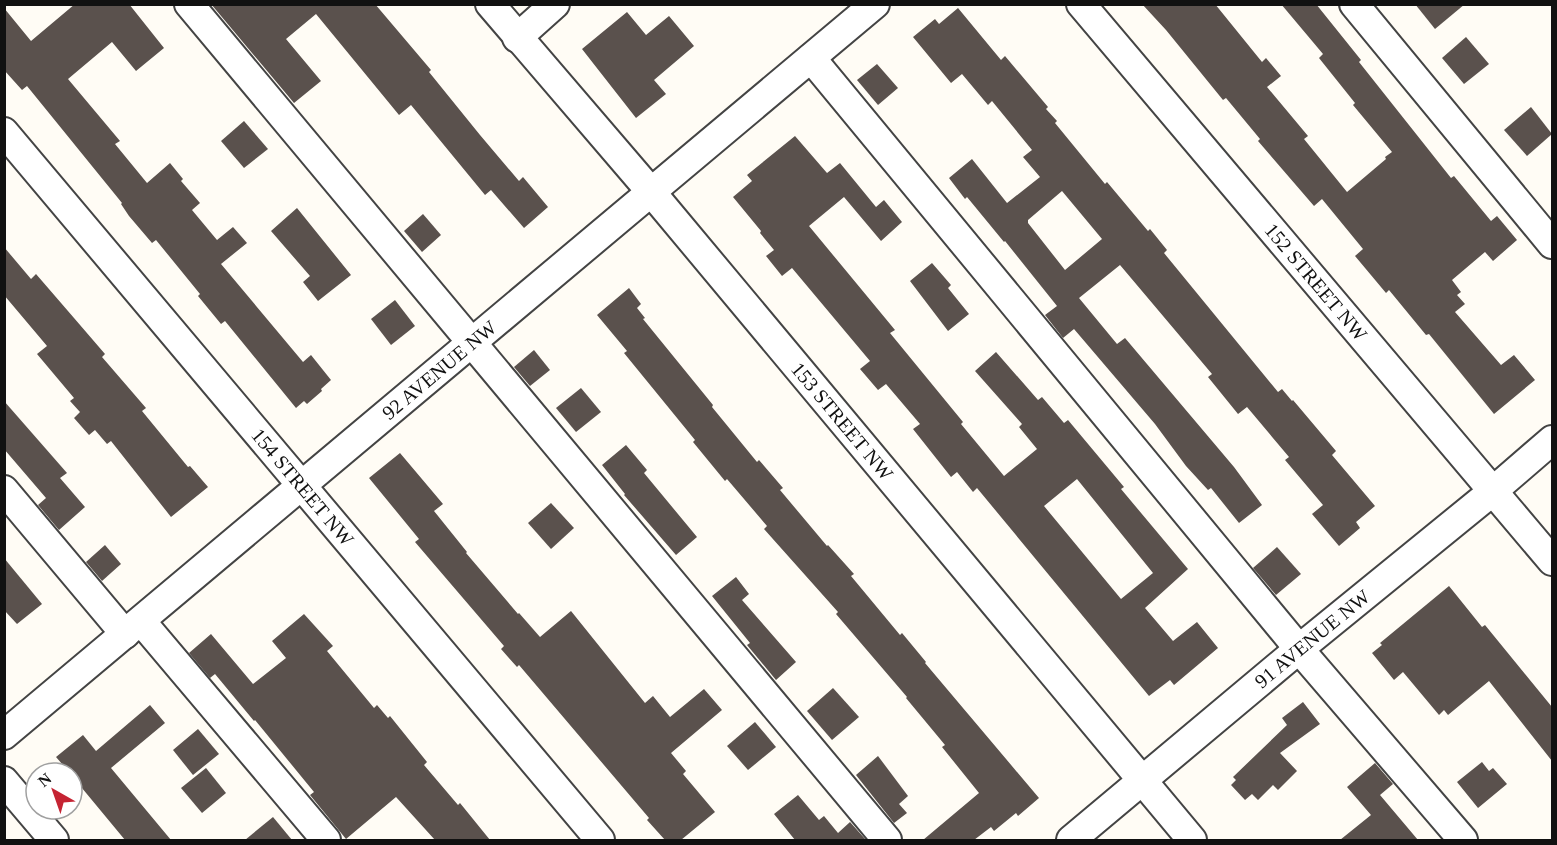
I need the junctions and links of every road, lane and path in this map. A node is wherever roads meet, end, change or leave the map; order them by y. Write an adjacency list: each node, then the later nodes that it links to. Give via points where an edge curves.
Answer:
1 (189, 4): 12 (street)
2 (490, 4): 7 (street, 153 STREET NW)
3 (555, 4): 7 (street)
4 (875, 4): 8 (street, 92 AVENUE NW)
5 (1080, 4): 16 (street, 152 STREET NW)
6 (1354, 4): 11 (street)
7 (517, 38): 10 (street, 153 STREET NW)
8 (811, 58): 10 (street, 92 AVENUE NW); 19 (street)
9 (4, 132): 14 (street, 154 STREET NW)
10 (652, 193): 12 (street, 92 AVENUE NW); 22 (street, 153 STREET NW)
11 (1552, 244)
12 (471, 343): 14 (street, 92 AVENUE NW); 26 (street)
13 (1552, 440): 16 (street, 91 AVENUE NW)
14 (302, 486): 18 (street, 92 AVENUE NW); 25 (street, 154 STREET NW)
15 (4, 490): 18 (street)
16 (1493, 491): 17 (street, 152 STREET NW); 19 (street, 91 AVENUE NW)
17 (1552, 561)
18 (133, 627): 20 (street, 92 AVENUE NW); 24 (street)
19 (1299, 648): 22 (street, 91 AVENUE NW); 29 (street)
20 (4, 735)
21 (4, 781): 23 (street)
22 (1142, 781): 27 (street, 91 AVENUE NW); 28 (street, 153 STREET NW)
23 (54, 840)
24 (326, 840)
25 (600, 840)
26 (887, 840)
27 (1071, 840)
28 (1192, 840)
29 (1463, 840)

